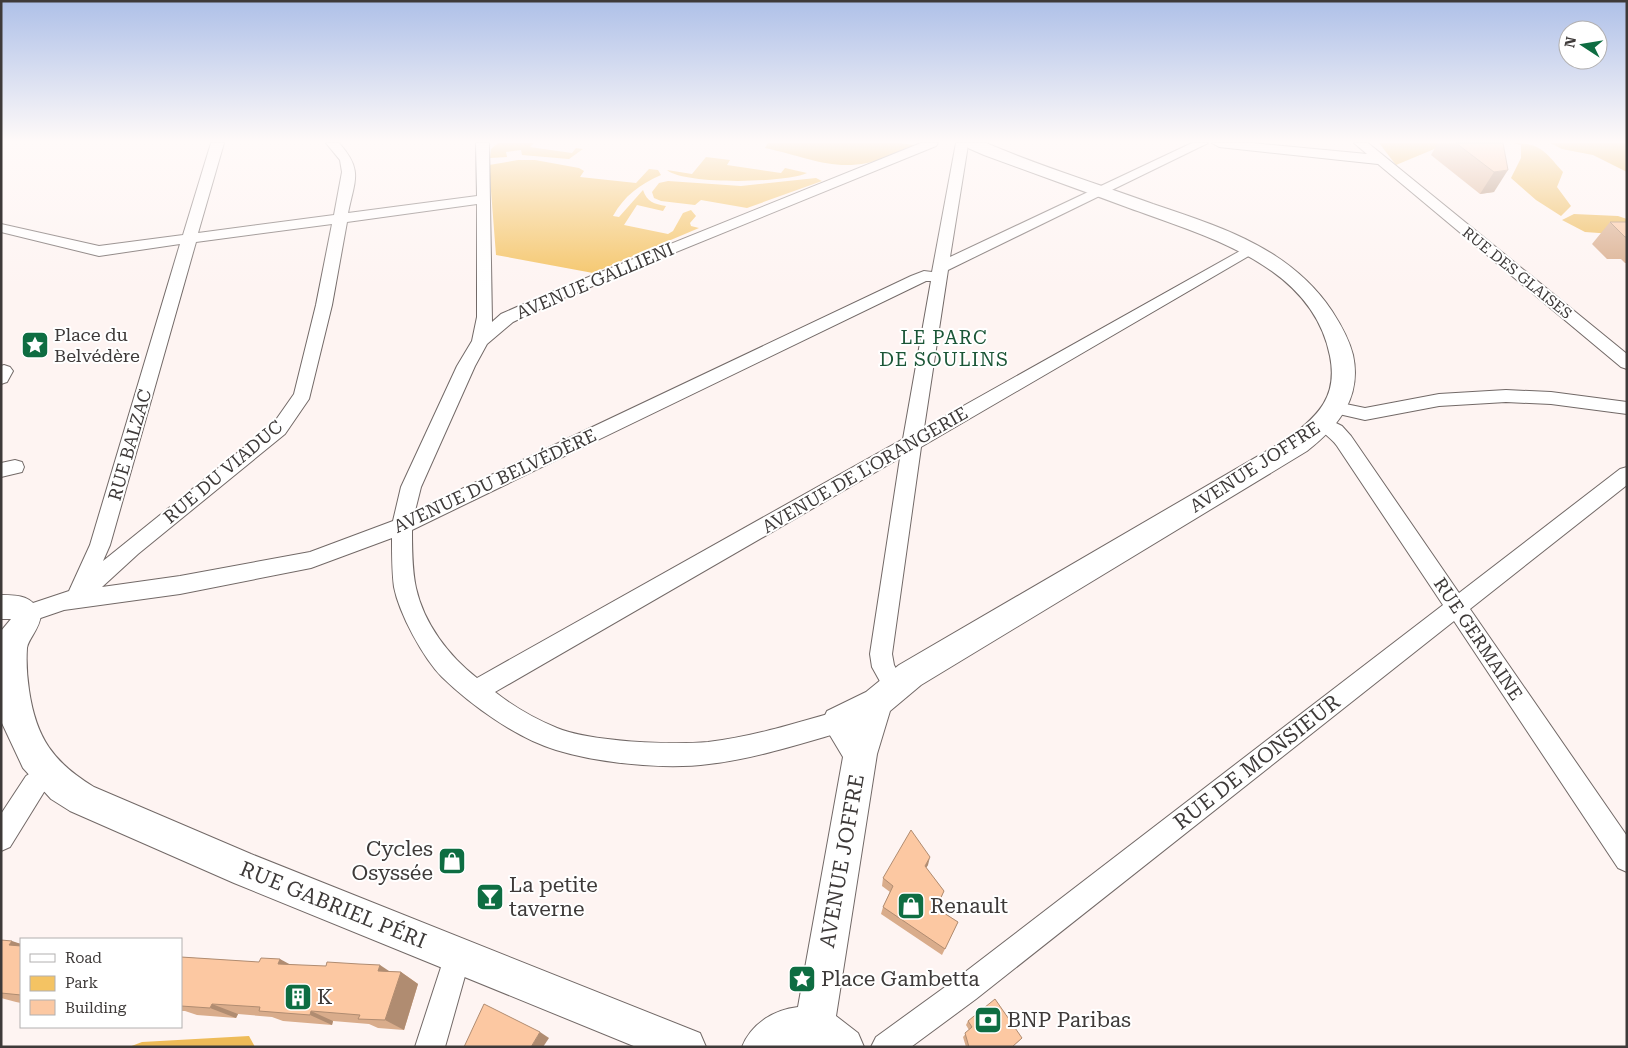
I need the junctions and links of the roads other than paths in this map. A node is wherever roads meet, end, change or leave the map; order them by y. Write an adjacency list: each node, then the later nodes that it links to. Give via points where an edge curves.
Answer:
1 (203, 192): 11 (street, RUE BALZAC)
2 (345, 192): 9 (street, RUE DU VIADUC)
3 (483, 192): 8 (street)
4 (809, 192): 14 (street, AVENUE GALLIENI, via 550,298 507,318)
5 (956, 192): 13 (street)
6 (1102, 192): 12 (street, AVENUE JOFFRE, via 1218,233); 13 (street, AVENUE DU BELVÉDÈRE)
7 (1421, 192): 15 (street, RUE DES GLAISES)
8 (483, 199): 9 (street); 14 (street, via 485,317)
9 (340, 218): 11 (street); 21 (street, RUE DU VIADUC, via 303,395 279,430 131,548)
10 (1, 228): 11 (street, via 100,251)
11 (189, 239): 21 (street, RUE BALZAC, via 100,545)
12 (1252, 250): 17 (street, AVENUE JOFFRE, via 1270,260 1303,288 1331,325 1340,346 1343,380); 18 (street, AVENUE DE L'ORANGERIE)
13 (939, 272): 18 (street); 20 (street, AVENUE DU BELVÉDÈRE, via 916,279)
14 (480, 341): 20 (street, AVENUE GALLIENI, via 414,479)
15 (1627, 363)
16 (1627, 408): 17 (street, via 1506,396 1439,400 1364,414)
17 (1330, 415): 22 (street, RUE GERMAINE, via 1336,431); 26 (street, AVENUE JOFFRE, via 1277,457 918,670)
18 (912, 444): 25 (street, AVENUE DE L'ORANGERIE); 26 (street, via 881,654)
19 (1627, 474): 22 (street, RUE DE MONSIEUR)
20 (402, 526): 21 (street, AVENUE DU BELVÉDÈRE, via 311,560 180,585); 25 (street, AVENUE GALLIENI, via 405,588 422,632 449,669)
21 (75, 599): 23 (street, AVENUE DU BELVÉDÈRE, via 40,608)
22 (1456, 606): 31 (street, RUE GERMAINE); 37 (street, RUE DE MONSIEUR, via 954,999)
23 (14, 610): 24 (street, via 24,627)
24 (7, 676): 29 (street, RUE GABRIEL PÉRI, via 35,757)
25 (477, 690): 27 (street, AVENUE GALLIENI, via 507,715 556,739 609,750 709,753)
26 (886, 694): 27 (street, AVENUE JOFFRE); 28 (street, AVENUE JOFFRE)
27 (838, 722): 28 (street, AVENUE JOFFRE)
28 (860, 754): 33 (street, AVENUE JOFFRE)
29 (49, 773): 30 (street, via 35,784); 32 (street, RUE GABRIEL PÉRI, via 63,787 116,816)
30 (1, 838)
31 (1627, 859)
32 (462, 957): 34 (street, via 453,972); 35 (street, RUE GABRIEL PÉRI)
33 (829, 1037): 36 (street, via 799,1026 784,1030)
34 (430, 1047)
35 (686, 1047)
36 (762, 1047)
37 (886, 1047)

